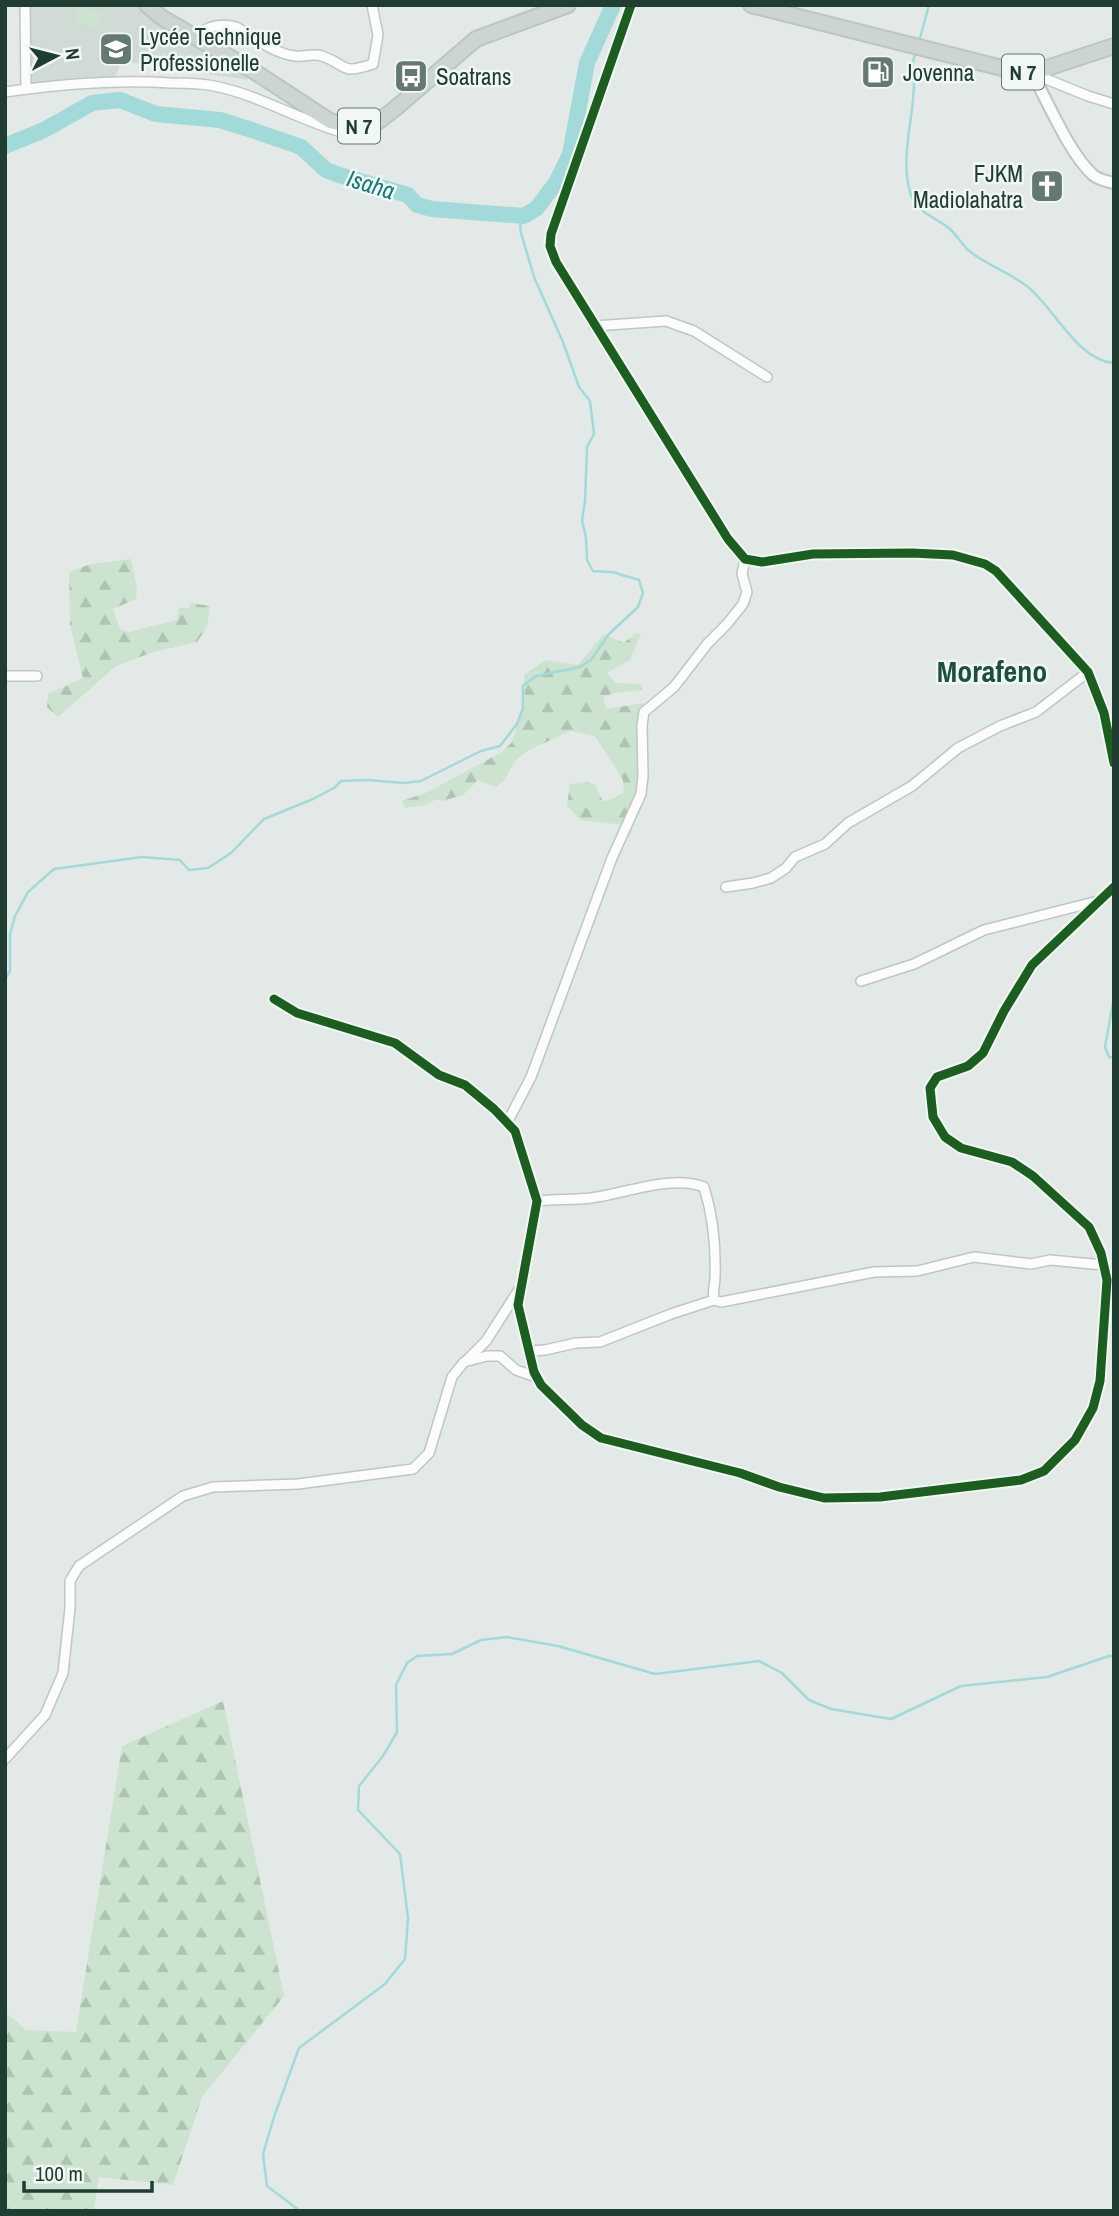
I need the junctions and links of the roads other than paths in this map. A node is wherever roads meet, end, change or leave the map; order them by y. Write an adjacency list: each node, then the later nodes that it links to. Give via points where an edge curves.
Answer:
1 (25, 5): 10 (street)
2 (147, 5): 7 (main road, N 7)
3 (372, 5): 7 (street, via 378,44 373,64 357,69 347,70 321,55 294,56 228,25 206,28)
4 (568, 5): 13 (main road, N 7, via 476,38 379,121)
5 (631, 5): 15 (street, via 551,234 556,262)
6 (751, 5): 9 (main road, N 7)
7 (196, 36): 13 (main road, N 7, via 330,121)
8 (1114, 46): 9 (main road, N 7)
9 (1032, 73): 12 (street); 14 (street, via 1082,161 1093,174)
10 (26, 89): 11 (street); 13 (street, via 96,80 213,85 321,127 345,133)
11 (5, 92)
12 (1114, 104)
13 (357, 127)
14 (1114, 183)
15 (594, 326): 16 (street, via 666,321 694,331); 17 (street)
16 (767, 377)
17 (745, 559): 18 (street, via 762,562 813,554 912,553 953,555 985,564 1025,601); 27 (street, via 743,604 674,687 644,712 640,794 531,1077)
18 (1087, 672): 21 (street, via 1104,713); 22 (street, via 1036,712 958,748 912,786 848,823 825,844 795,858 771,878)
19 (5, 676): 20 (street)
20 (37, 676)
21 (1114, 763)
22 (726, 887)
23 (1114, 887): 24 (street)
24 (1101, 901): 25 (street, via 984,930 914,964); 29 (street, via 1032,965 983,1053 968,1066 937,1077 930,1088 933,1117 945,1137 961,1148 1012,1162 1033,1176 1089,1227)
25 (861, 981)
26 (274, 999): 27 (street, via 297,1013 395,1043 439,1075 465,1085)
27 (507, 1123): 28 (street, via 514,1131)
28 (537, 1201): 30 (street); 31 (street, via 590,1198 653,1185 704,1187 715,1236)
29 (1103, 1265): 31 (street, via 974,1257 917,1271 874,1272); 34 (street, via 1107,1280 1100,1381 1093,1408 1075,1440 1044,1471 1021,1480 880,1497 824,1498 601,1438 582,1425)
30 (521, 1286): 32 (street, via 518,1305); 33 (street, via 486,1341)
31 (714, 1300): 32 (street, via 600,1342)
32 (530, 1351): 34 (street)
33 (464, 1362): 34 (street, via 500,1356 516,1370); 35 (street, via 452,1377 429,1453 413,1469 298,1483 213,1487 183,1496 79,1566 70,1581 63,1673 45,1715)
34 (536, 1377)
35 (5, 1759)

